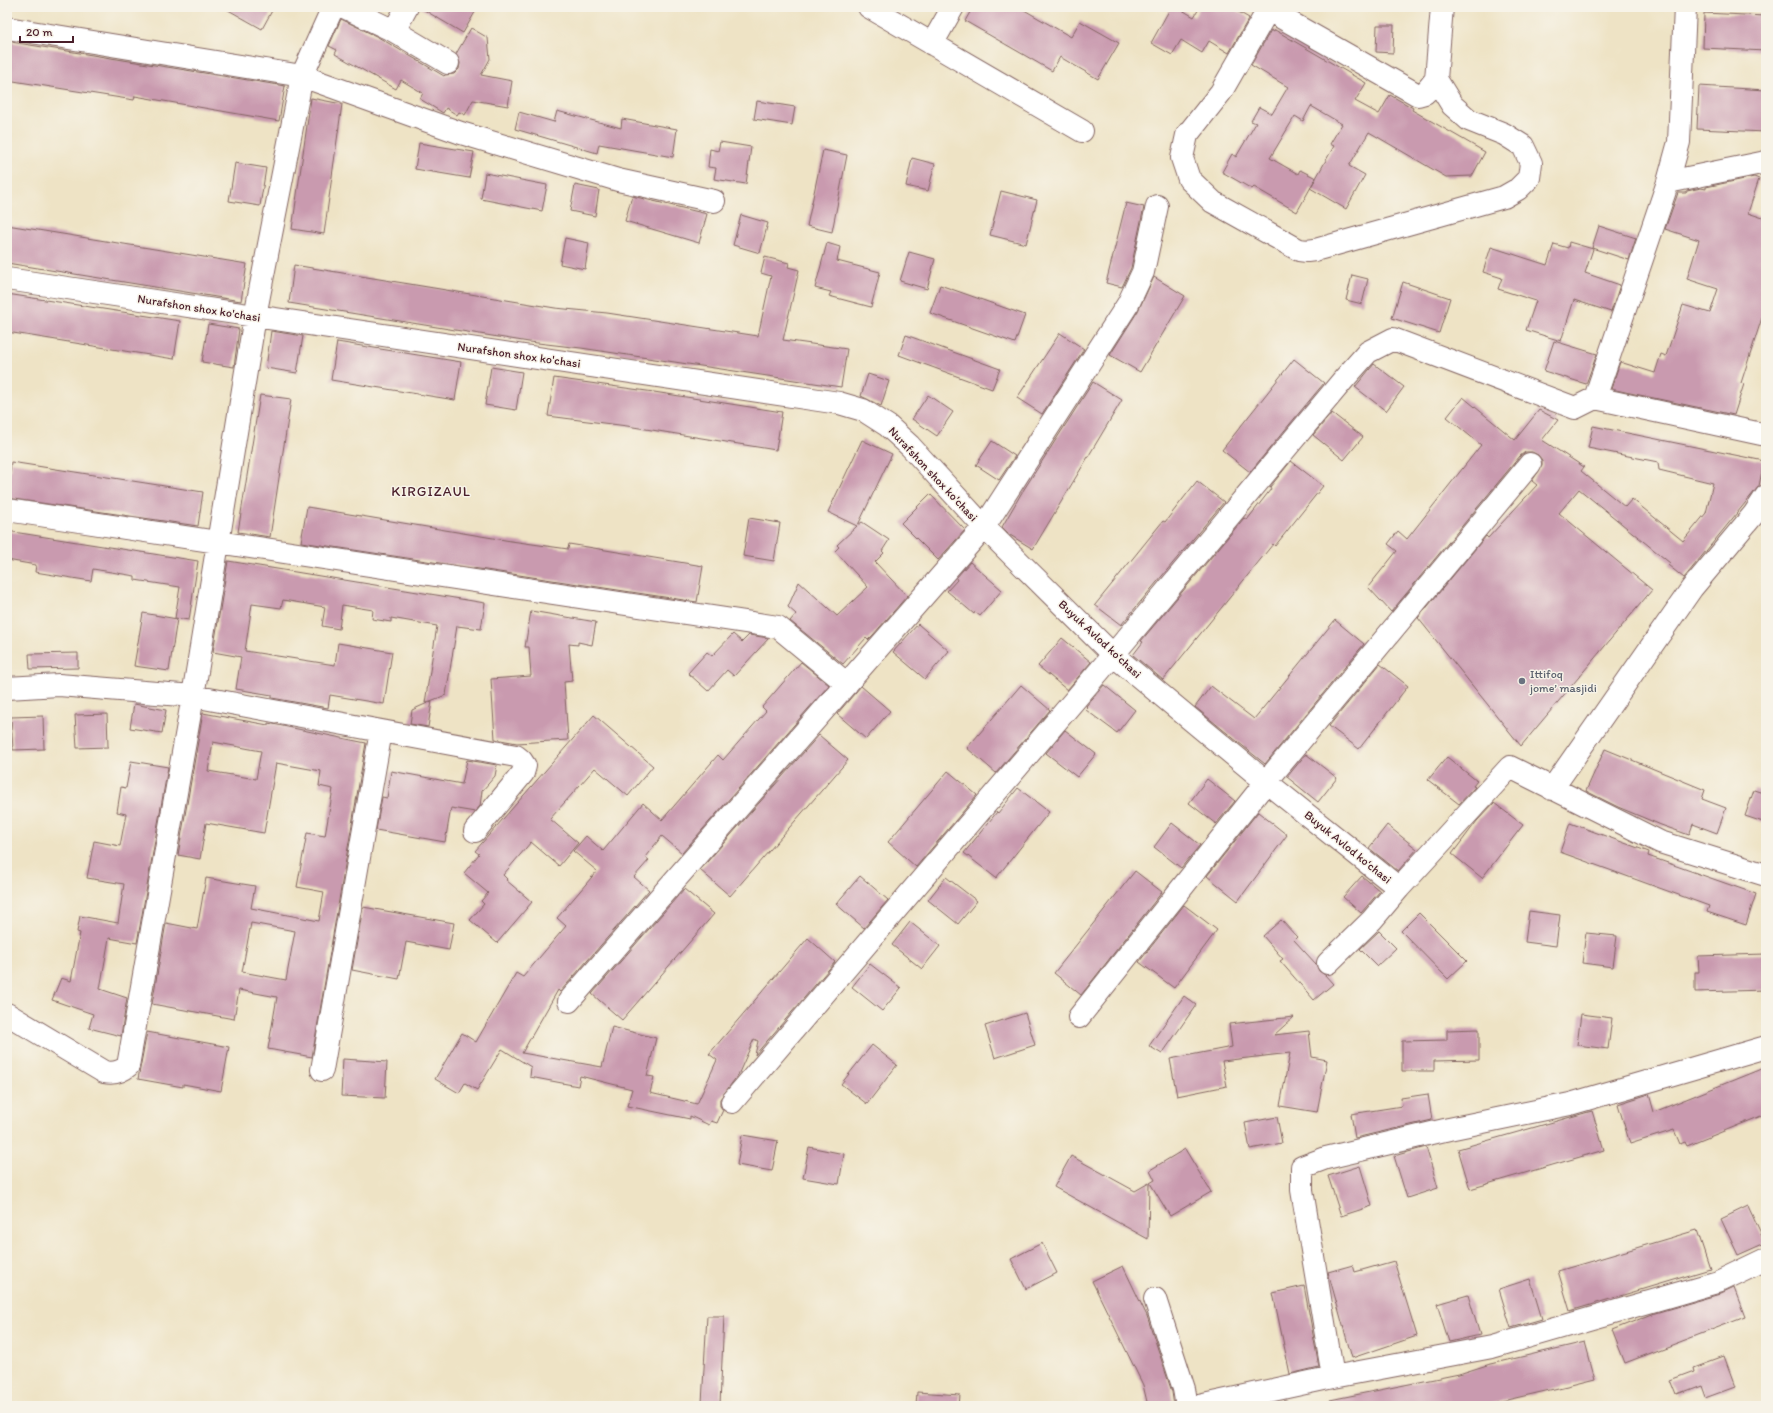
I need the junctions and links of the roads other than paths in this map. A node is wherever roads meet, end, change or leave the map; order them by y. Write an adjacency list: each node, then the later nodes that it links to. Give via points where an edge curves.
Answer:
1 (333, 7): 13 (street)
2 (344, 7): 10 (street)
3 (407, 7): 10 (street)
4 (869, 7): 11 (street)
5 (953, 7): 11 (street)
6 (1442, 7): 14 (street)
7 (1685, 7): 17 (street, via 1679,142)
8 (1266, 8): 14 (street, via 1411,92 1424,93); 14 (street, via 1221,92 1187,135 1182,158 1189,179 1213,202 1299,250 1315,250 1504,197 1518,189 1529,178 1531,164 1523,146 1504,134 1470,120 1452,105)
9 (7, 28): 13 (street)
10 (394, 31): 12 (street)
11 (932, 44): 15 (street)
12 (448, 63)
13 (302, 76): 18 (street, via 484,140 618,180); 21 (street)
14 (1436, 79)
15 (1082, 131)
16 (1766, 162): 17 (street)
17 (1668, 182): 22 (street)
18 (714, 201)
19 (1157, 206): 28 (street, via 1143,272 1128,304)
20 (7, 278): 21 (street, Nurafshon shox ko'chasi)
21 (255, 316): 28 (street, Nurafshon shox ko'chasi, via 853,406 877,418 899,436); 29 (street)
22 (1595, 398): 23 (street); 30 (street, via 1575,408 1393,339 1368,352)
23 (1766, 435)
24 (1530, 464): 35 (street)
25 (1766, 496): 27 (street)
26 (7, 510): 29 (street)
27 (1760, 518): 36 (street, via 1692,588)
28 (984, 527): 30 (street, Buyuk Avlod koʻchasi); 31 (street)
29 (217, 543): 31 (street, via 778,628); 33 (street)
30 (1113, 655): 35 (street, Buyuk Avlod koʻchasi); 46 (street)
31 (847, 684): 41 (street)
32 (7, 688): 33 (street, via 59,685)
33 (193, 696): 34 (street); 42 (street, via 128,1066 111,1074 104,1072)
34 (381, 731): 37 (street, via 516,756 522,760 525,766 523,773); 45 (street)
35 (1266, 782): 39 (street, Buyuk Avlod koʻchasi); 43 (street)
36 (1552, 789): 38 (street, Buyuk Avlod koʻchasi, via 1660,842); 39 (street, Buyuk Avlod koʻchasi, via 1510,767)
37 (476, 831)
38 (1766, 875)
39 (1399, 888): 40 (street, via 1372,920)
40 (1328, 963)
41 (569, 1001)
42 (7, 1014)
43 (1079, 1017)
44 (1766, 1047): 49 (street, via 1570,1104 1449,1129 1326,1158 1302,1167 1302,1190)
45 (322, 1070)
46 (732, 1102)
47 (1766, 1259): 49 (street, via 1718,1282 1492,1347)
48 (1155, 1299): 50 (street)
49 (1333, 1377): 51 (street)
50 (1187, 1406)
51 (1199, 1406)

